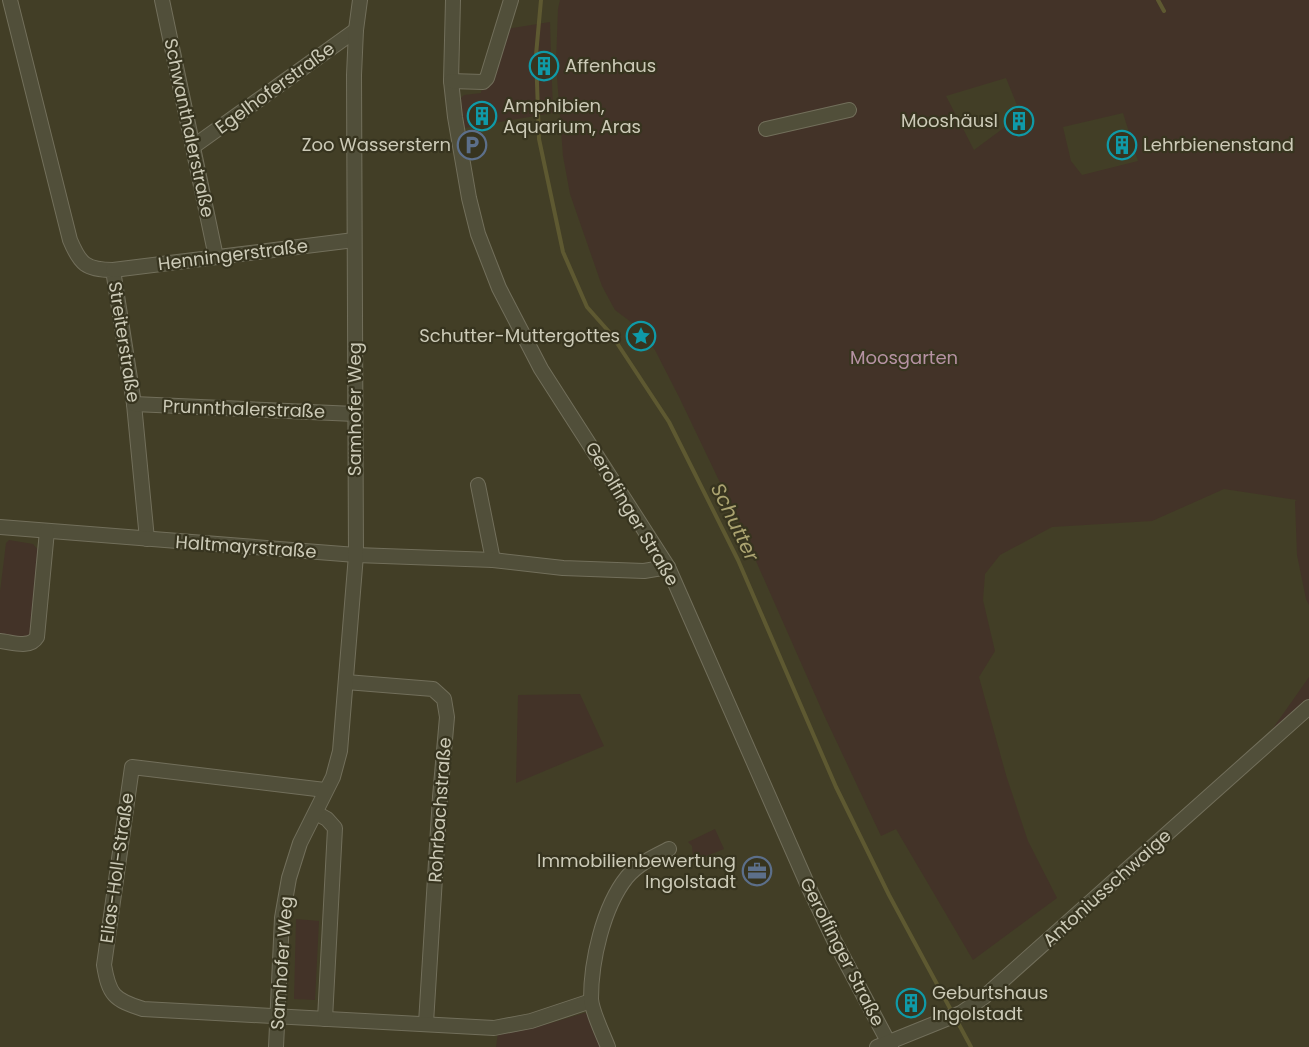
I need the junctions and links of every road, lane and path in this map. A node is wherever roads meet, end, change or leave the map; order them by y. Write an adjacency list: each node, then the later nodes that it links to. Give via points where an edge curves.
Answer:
1 (10, 0): 6 (street, Streiterstraße)
2 (162, 0): 11 (street, Schwanthalerstraße)
3 (360, 0): 7 (street, Samhofer Weg)
4 (453, 0): 8 (street, Gerolfinger Straße)
5 (511, 0): 8 (street, via 487,78 483,82)
6 (7, 17): 14 (street, Streiterstraße, via 70,240 86,266)
7 (356, 30): 11 (street, Egelhoferstraße); 12 (street, Samhofer Weg)
8 (451, 81): 23 (street, Gerolfinger Straße, via 469,198 499,288 541,369)
9 (849, 110): 10 (street)
10 (766, 129)
11 (194, 146): 13 (street, Schwanthalerstraße)
12 (354, 240): 13 (street, Henningerstraße); 16 (street, Samhofer Weg)
13 (216, 257): 14 (street, Henningerstraße)
14 (113, 270): 15 (street, Streiterstraße)
15 (134, 404): 16 (street, Prunnthalerstraße); 20 (street, Streiterstraße)
16 (355, 414): 21 (street, Samhofer Weg)
17 (478, 484): 22 (street)
18 (0, 527): 19 (street, Haltmayrstraße)
19 (47, 531): 20 (street, Haltmayrstraße); 24 (street, via 37,636 29,644)
20 (147, 539): 21 (street, Haltmayrstraße)
21 (356, 555): 22 (street, Haltmayrstraße); 25 (street, Samhofer Weg)
22 (493, 560): 23 (street, Haltmayrstraße, via 563,568 644,571)
23 (668, 567): 34 (street, Gerolfinger Straße, via 809,888)
24 (0, 641)
25 (346, 682): 27 (street, Samhofer Weg, via 340,751); 33 (street, Rohrbachstraße, via 434,688 444,699 447,717)
26 (1309, 707): 34 (street, Antoniusschwaige, via 992,990 960,1013)
27 (325, 790): 28 (street, Samhofer Weg); 31 (street, Elias-Holl-Straße, via 132,767 104,965 107,987 124,1003 143,1009)
28 (316, 813): 31 (street, Samhofer Weg, via 300,843 289,878 282,918); 32 (street, via 334,828)
29 (669, 849): 30 (street, via 645,861 627,877 612,900 599,937)
30 (591, 1001): 33 (street, via 531,1021 494,1028); 36 (street)
31 (278, 1017): 32 (street); 35 (street, Samhofer Weg)
32 (325, 1019): 33 (street)
33 (426, 1023)
34 (885, 1045)
35 (276, 1047)
36 (608, 1047)

